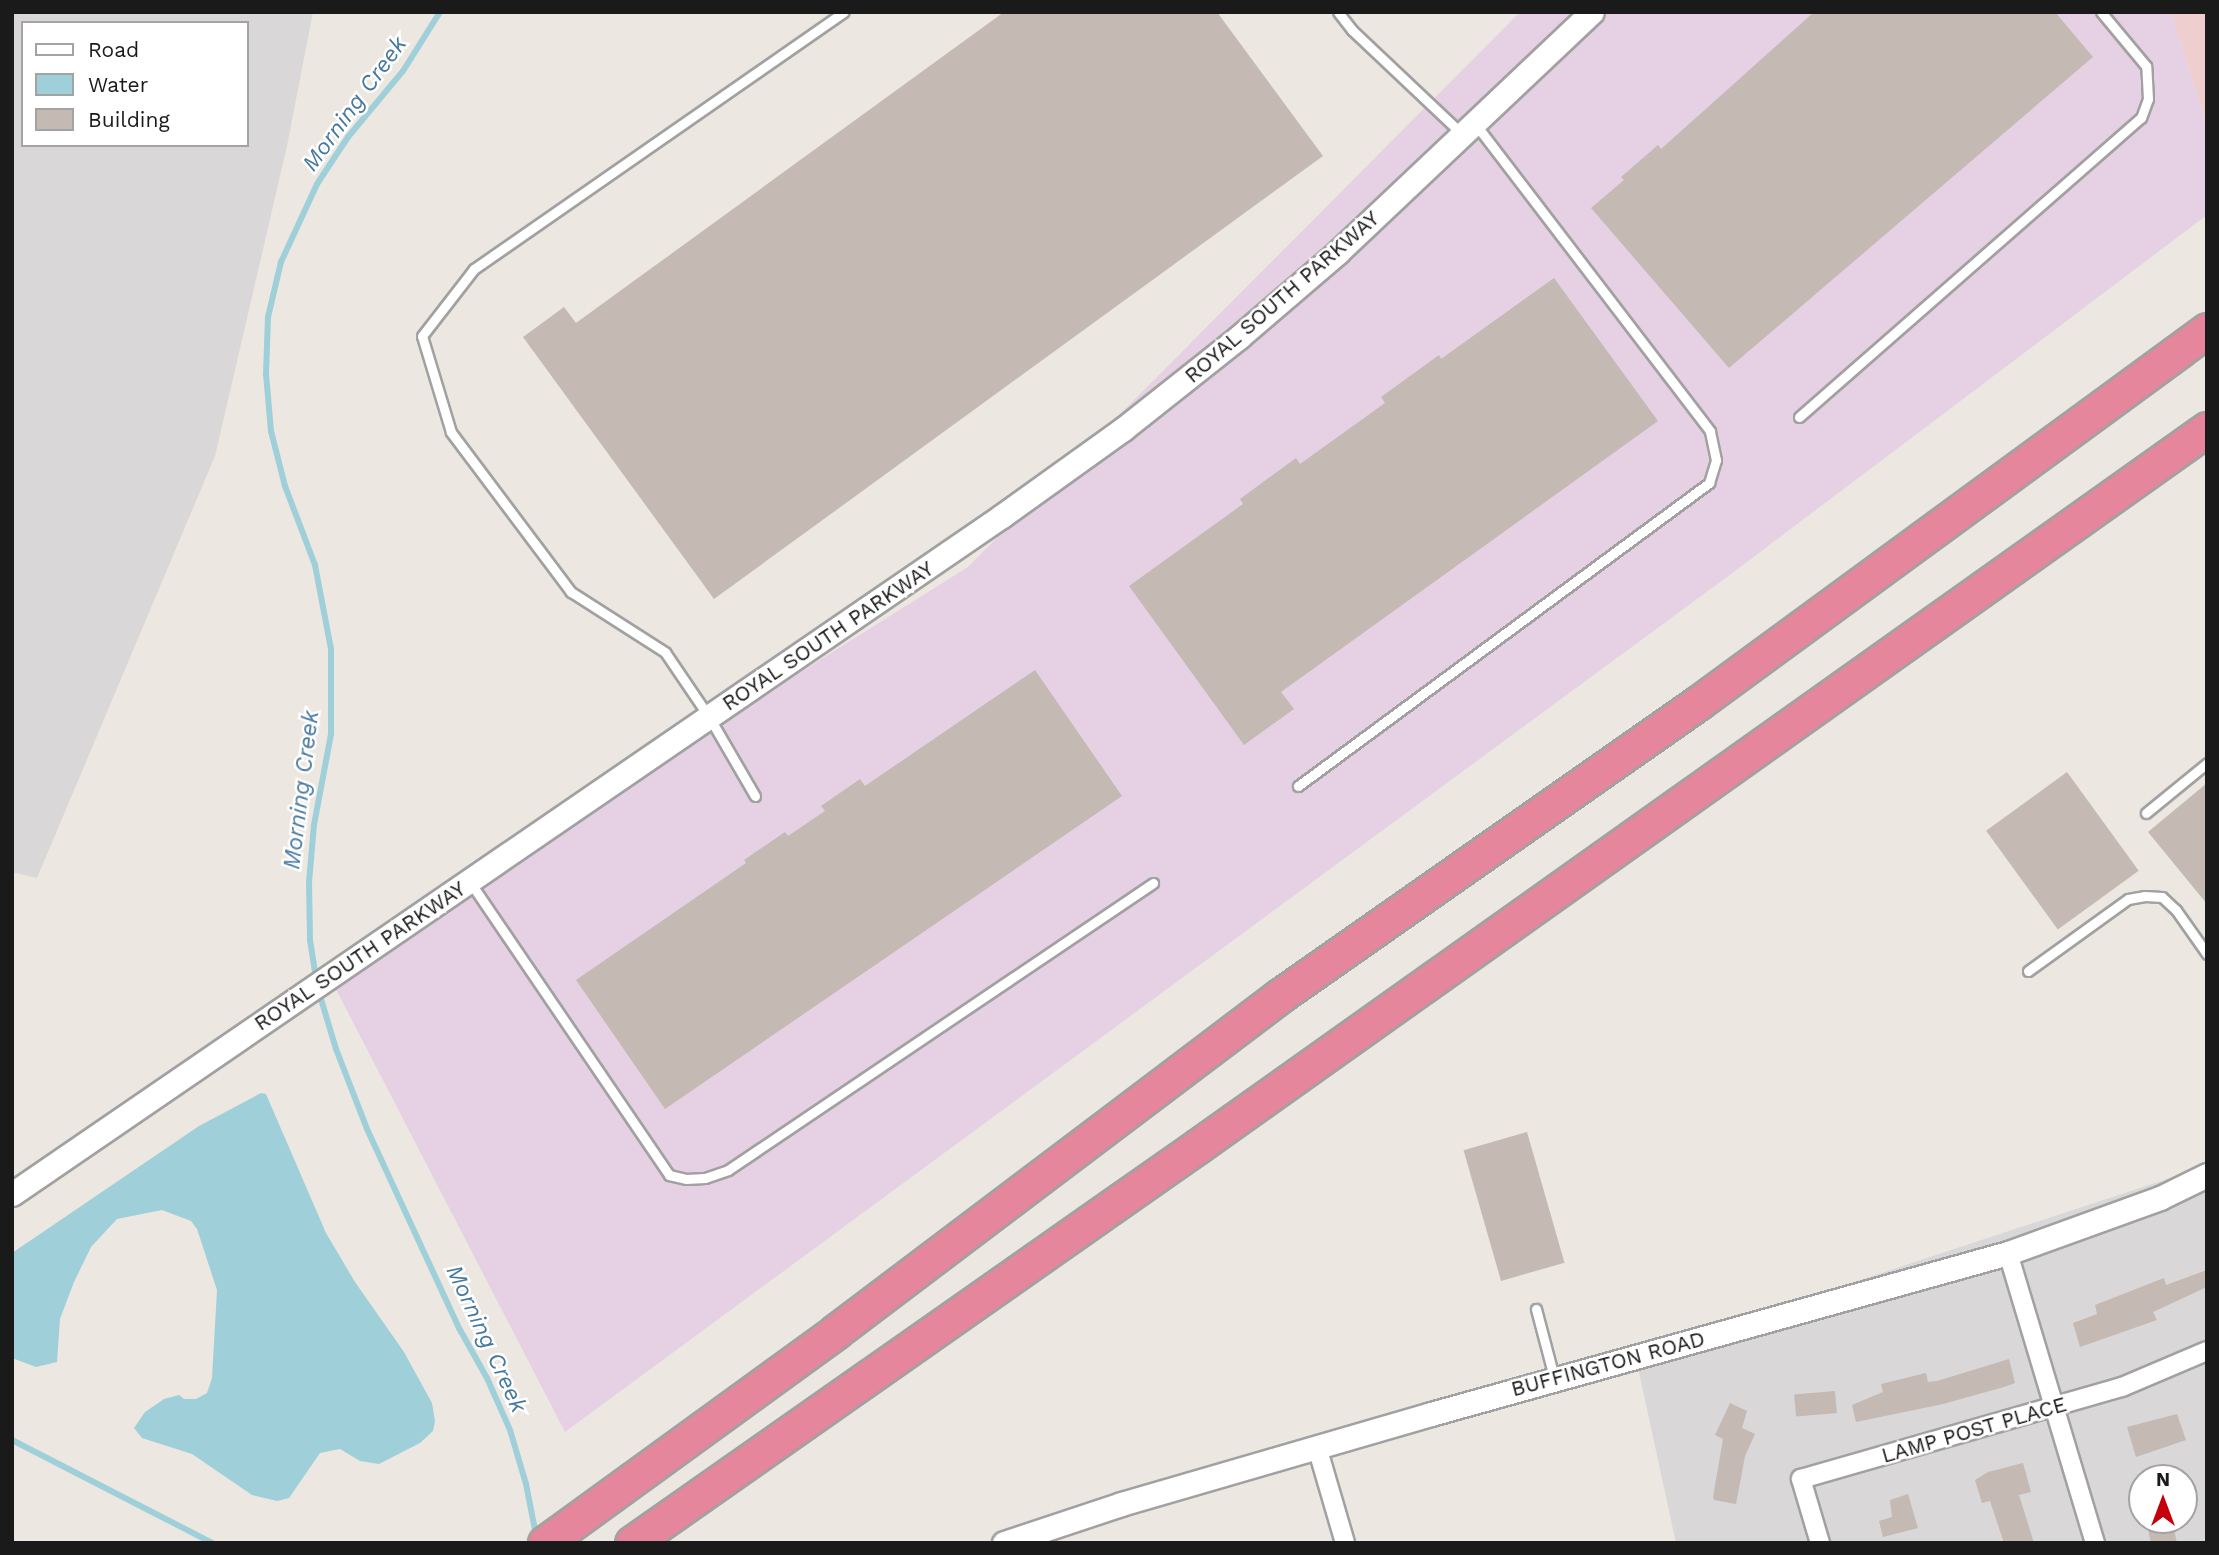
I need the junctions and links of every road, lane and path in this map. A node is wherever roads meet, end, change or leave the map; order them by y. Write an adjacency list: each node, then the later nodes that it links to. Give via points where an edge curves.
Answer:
1 (844, 12): 9 (lane, via 474,270 422,336 451,432 571,592 665,652)
2 (1338, 12): 5 (lane, via 1352,30)
3 (1592, 12): 5 (street, ROYAL SOUTH PARKWAY)
4 (2101, 12): 7 (lane, via 2147,66 2148,99 2141,118)
5 (1468, 129): 9 (street, ROYAL SOUTH PARKWAY, via 1338,252 1123,429); 11 (lane, via 1710,432 1716,460 1709,483)
6 (2207, 330): 26 (highway, via 1709,694 1281,995 835,1332)
7 (1799, 417)
8 (2207, 429): 27 (highway)
9 (709, 717): 12 (lane); 14 (street, ROYAL SOUTH PARKWAY)
10 (2207, 763): 13 (lane)
11 (1298, 786)
12 (755, 796)
13 (2146, 813)
14 (469, 881): 15 (lane, via 669,1175 686,1179 728,1170); 19 (street, ROYAL SOUTH PARKWAY)
15 (1153, 883)
16 (2207, 954): 17 (lane, via 2162,897 2145,895 2128,899)
17 (2028, 971)
18 (2207, 1175): 20 (street, BUFFINGTON ROAD, via 2160,1198)
19 (12, 1194)
20 (2008, 1253): 23 (street, BUFFINGTON ROAD); 24 (street)
21 (1536, 1309): 23 (lane)
22 (2207, 1351): 24 (street, LAMP POST PLACE, via 2122,1387)
23 (1555, 1379): 25 (street, BUFFINGTON ROAD)
24 (2055, 1407): 30 (street, LAMP POST PLACE, via 1801,1479); 31 (street)
25 (1317, 1447): 28 (street, BUFFINGTON ROAD); 29 (street)
26 (545, 1543)
27 (632, 1543)
28 (1004, 1543)
29 (1345, 1543)
30 (1820, 1543)
31 (2095, 1543)

